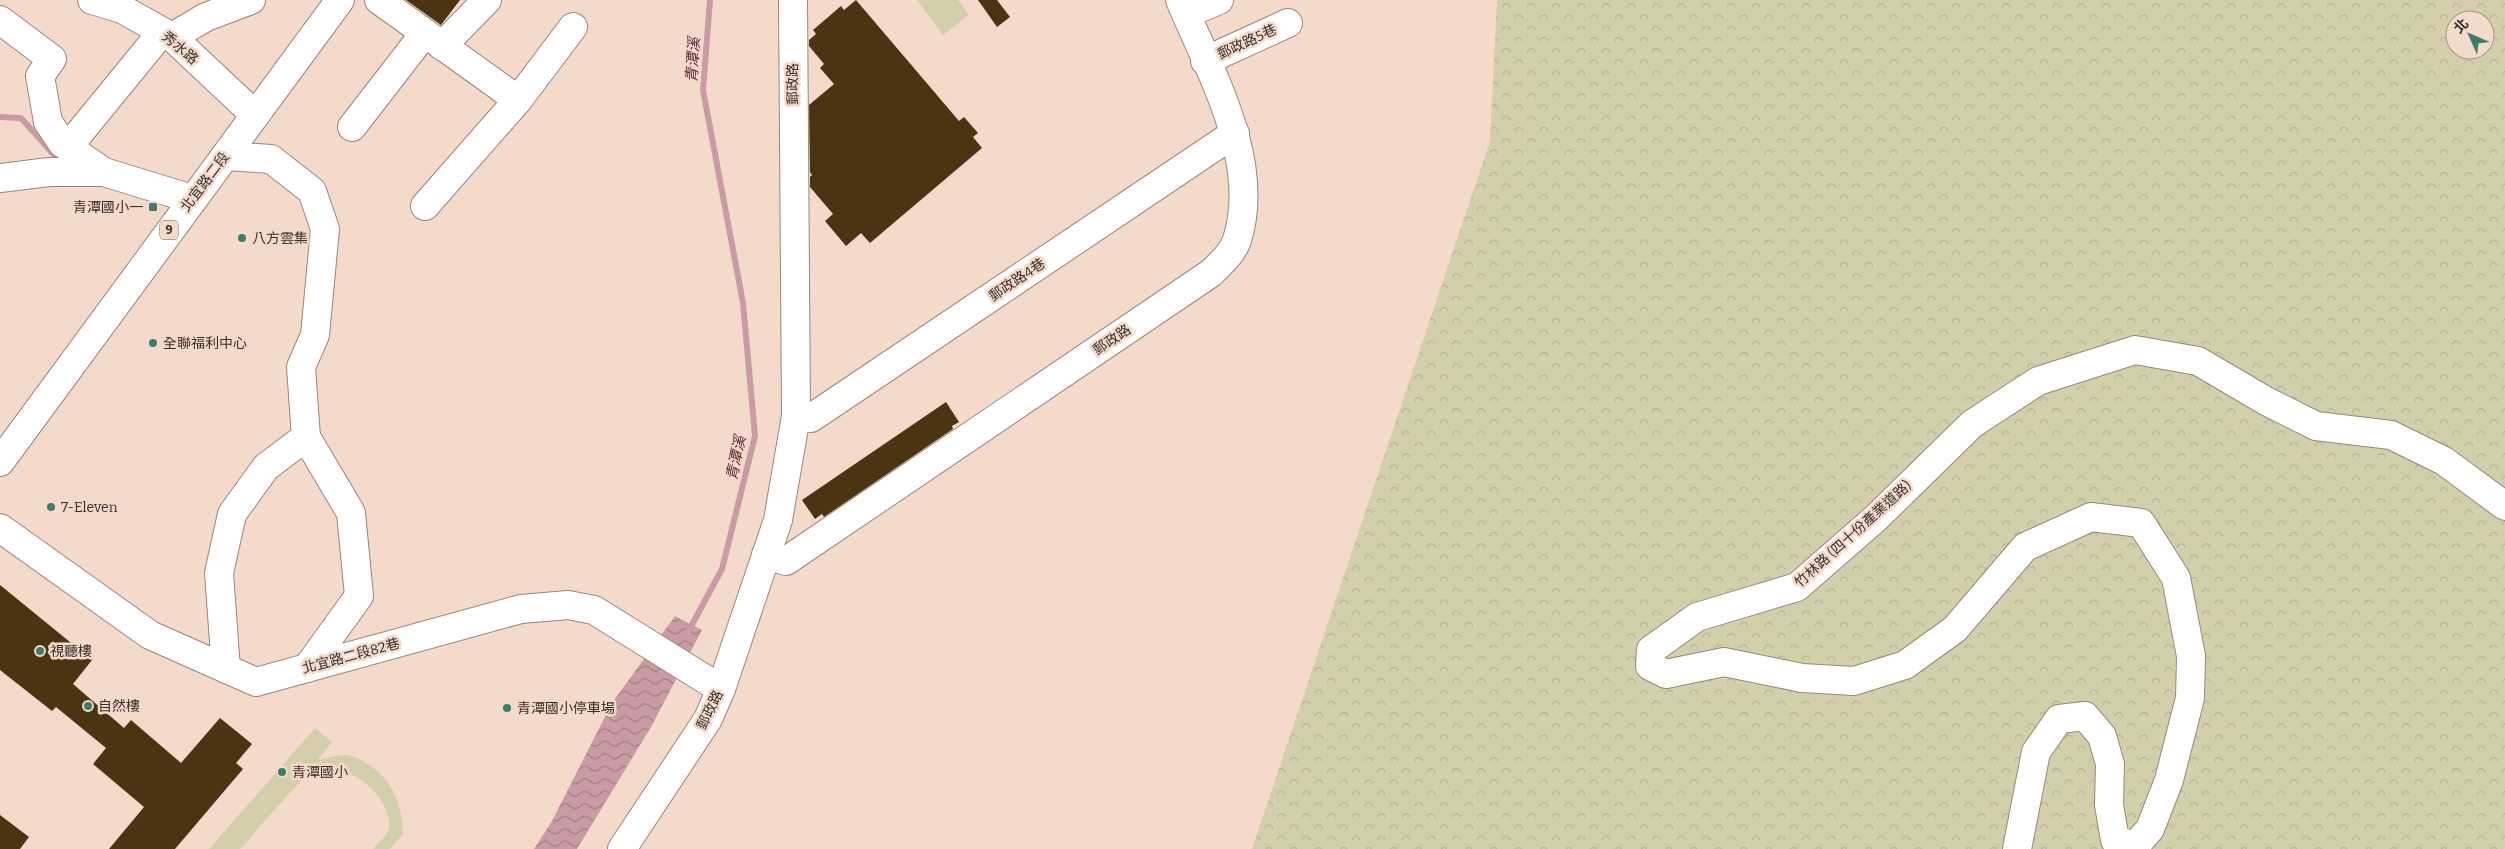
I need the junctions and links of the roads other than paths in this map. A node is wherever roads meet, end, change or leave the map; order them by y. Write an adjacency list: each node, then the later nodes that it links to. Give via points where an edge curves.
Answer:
1 (92, 0): 12 (street, 秀水路, via 122,9)
2 (251, 0): 12 (street)
3 (340, 0): 16 (street, 北宜路二段 / 9)
4 (379, 0): 13 (street)
5 (486, 0): 13 (street)
6 (793, 0): 25 (street, 郵政路)
7 (1219, 0): 8 (street)
8 (1183, 7): 14 (street, 郵政路)
9 (0, 20): 19 (street, via 52,60 40,76 48,122)
10 (1288, 23): 14 (street, 郵政路5巷)
11 (573, 27): 15 (street)
12 (167, 34): 16 (street, 秀水路); 19 (street)
13 (433, 40): 15 (street); 17 (street)
14 (1206, 61): 18 (street, 郵政路)
15 (518, 100): 24 (street)
16 (255, 116): 20 (street, 北宜路二段 / 9)
17 (352, 128)
18 (1235, 133): 25 (street, 郵政路4巷, via 811,418); 30 (street, 郵政路, via 1245,193 1240,222 1236,241 1228,256 1210,273 786,561)
19 (68, 147): 21 (street)
20 (225, 156): 23 (street, 北宜路二段 / 9); 26 (street, via 271,159 312,191 326,229 315,335 301,367)
21 (104, 172): 22 (street, via 49,172); 23 (street)
22 (0, 178)
23 (192, 198): 27 (street, 北宜路二段 / 9)
24 (425, 206)
25 (796, 416): 30 (street, 郵政路, via 778,520)
26 (306, 437): 31 (street, via 352,514 359,596); 32 (street, via 266,467 232,514 219,573)
27 (0, 462)
28 (2505, 506): 35 (street, 竹林路 (四十份產業道路), via 2444,461 2391,435 2316,426 2198,361 2135,350 2038,381 1972,424 1876,518 1797,588 1697,617 1651,650 1650,666 1666,674 1724,662 1802,678 1854,680 1905,665 1955,629 2024,547 2091,517 2141,523 2176,578 2191,656 2190,698 2169,780 2150,829 2135,846 2115,840 2109,805 2110,764 2102,736 2085,716 2059,719 2036,752)
29 (0, 528): 32 (street, 北宜路二段82巷, via 150,635)
30 (766, 555): 33 (street, 郵政路)
31 (307, 668): 32 (street, 北宜路二段82巷, via 256,682); 33 (street, 北宜路二段82巷, via 521,609 568,605 594,610)
32 (226, 669)
33 (721, 689): 34 (street, 郵政路, via 708,719)
34 (622, 849)
35 (2017, 849)

